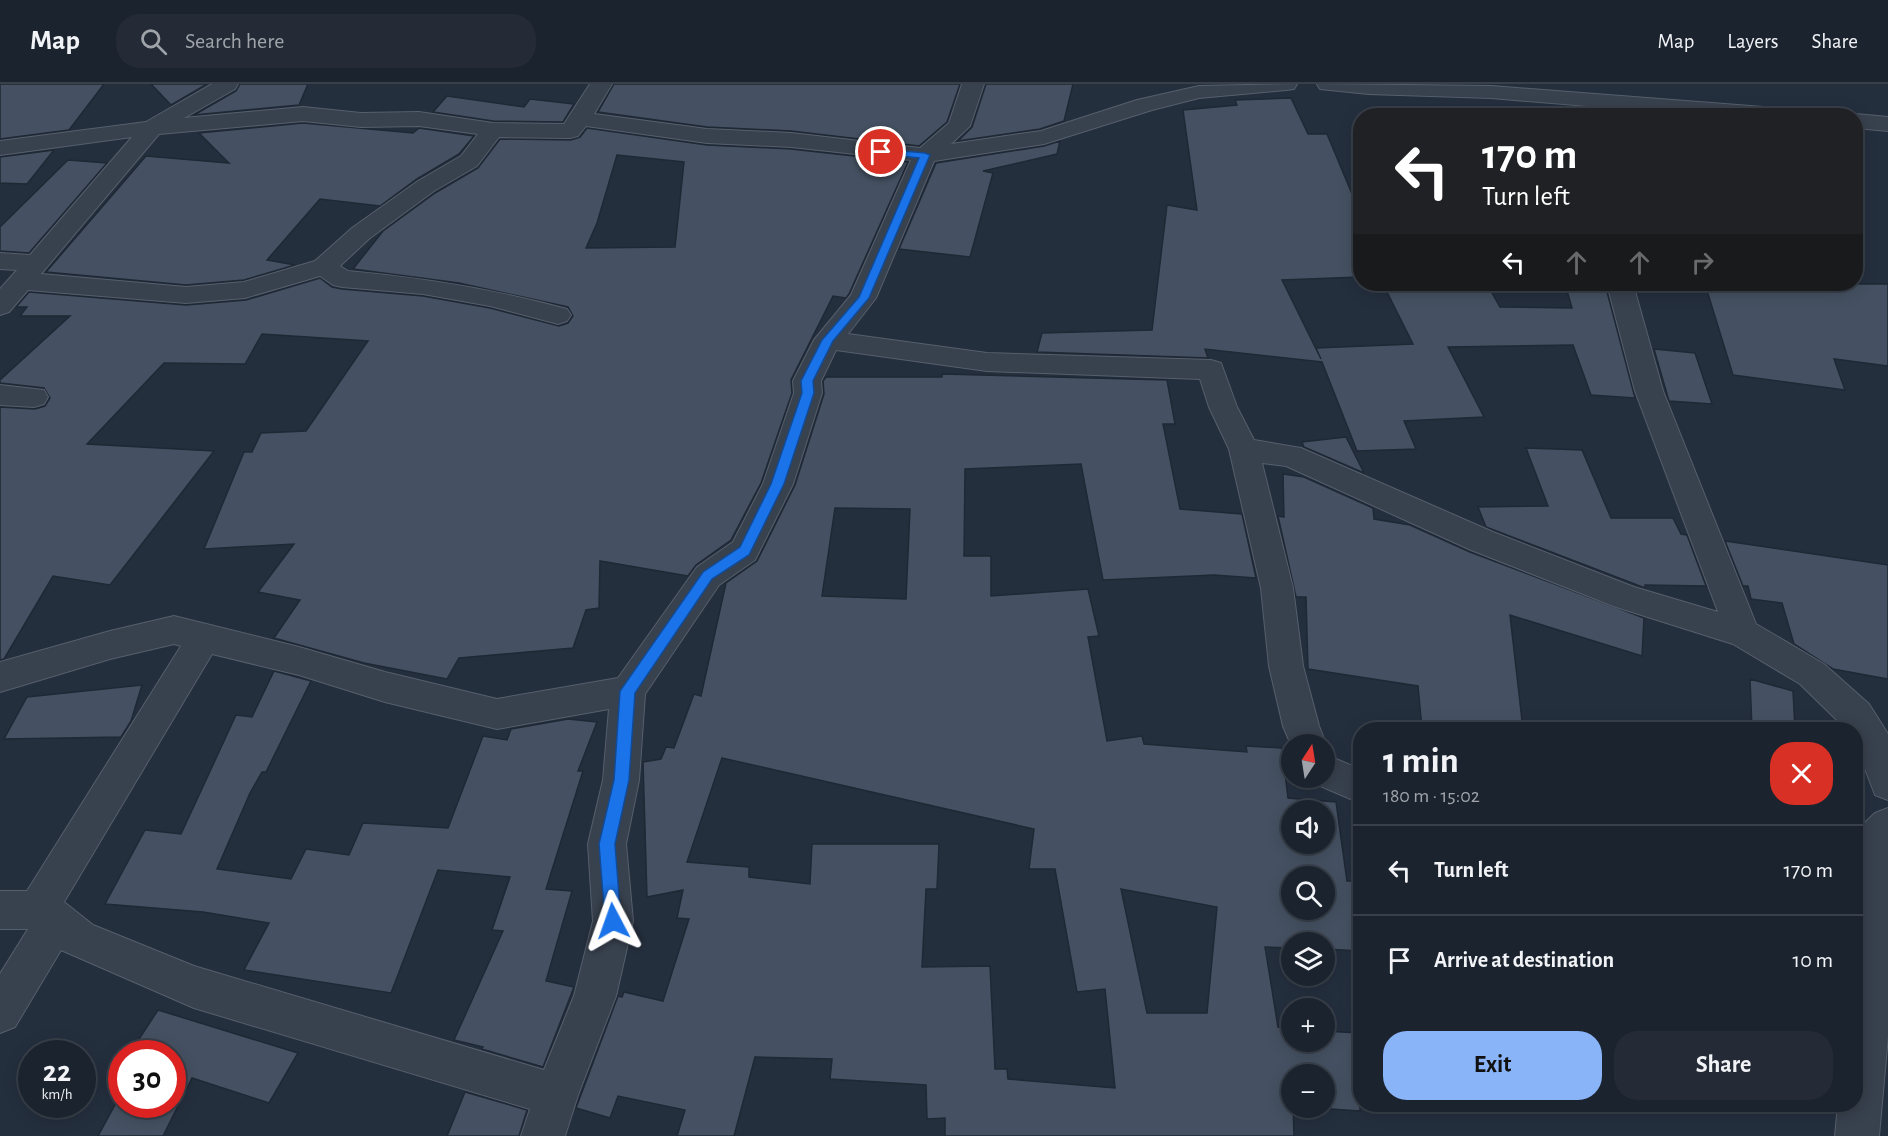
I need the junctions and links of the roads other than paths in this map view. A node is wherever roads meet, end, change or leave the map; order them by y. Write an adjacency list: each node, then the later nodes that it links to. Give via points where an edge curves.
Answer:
1 (227, 84): 11 (street)
2 (601, 84): 8 (street)
3 (973, 84): 14 (street, via 959,126)
4 (1286, 84): 14 (street, via 1199,92 1044,136)
5 (1328, 84): 6 (street, via 1385,90 1446,90)
6 (1572, 106): 7 (street)
7 (1616, 108)
8 (580, 119): 12 (street, via 570,131); 14 (street, via 707,136 791,140)
9 (1863, 122): 10 (street)
10 (1888, 124)
11 (152, 128): 12 (street, via 303,114 360,120 418,120); 13 (street); 17 (street)
12 (493, 130): 16 (street, via 469,161 426,186 361,233)
13 (0, 148)
14 (925, 155): 21 (street, via 863,298)
15 (0, 261): 17 (street)
16 (324, 267): 17 (street, via 245,290 186,295); 20 (street, via 342,279 423,286)
17 (28, 272): 19 (street)
18 (1622, 291): 25 (street, via 1649,391)
19 (0, 306)
20 (558, 315)
21 (828, 340): 24 (street, via 987,362 1211,370 1223,407); 28 (street, via 807,381 808,393 778,484 744,551 708,576)
22 (0, 395): 23 (street)
23 (34, 397)
24 (1244, 449): 25 (street, via 1291,456 1482,541 1628,598); 31 (street, via 1277,588 1286,666)
25 (1743, 633): 29 (street, via 1812,674)
26 (204, 638): 27 (street, via 174,630); 28 (street, via 497,714); 36 (street)
27 (0, 677)
28 (627, 691): 39 (street, via 621,780 607,844 613,921 595,996)
29 (1861, 722)
30 (1863, 725): 34 (street, via 1877,748)
31 (1304, 734)
32 (1335, 775): 33 (street)
33 (1353, 783)
34 (1888, 783)
35 (1871, 838): 38 (street, via 1876,942)
36 (31, 913): 37 (street); 39 (street, via 79,939 194,987)
37 (0, 1012)
38 (1863, 1075)
39 (556, 1095): 41 (street)
40 (1859, 1112): 42 (street)
41 (543, 1136)
42 (1857, 1136)

